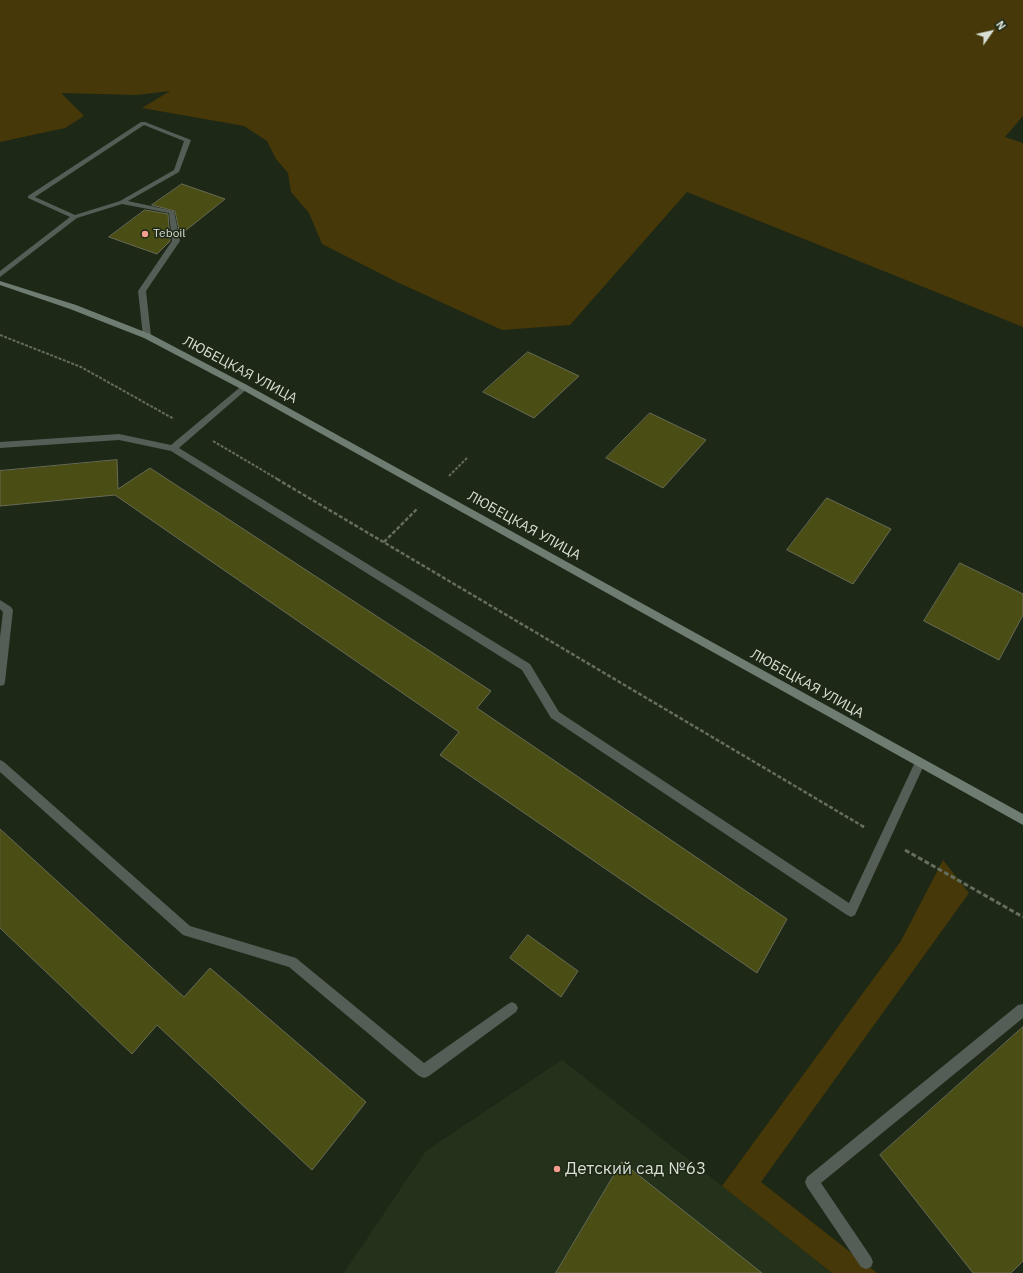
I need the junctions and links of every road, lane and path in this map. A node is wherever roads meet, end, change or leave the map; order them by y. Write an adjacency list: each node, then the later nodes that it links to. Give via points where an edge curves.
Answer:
1 (122, 202): 2 (lane); 2 (lane, via 177,171 188,140 143,123 30,197); 6 (lane, via 172,212 176,241 142,291)
2 (75, 217): 3 (lane)
3 (0, 275)
4 (0, 283): 6 (street, ЛЮБЕЦКАЯ УЛИЦА, via 73,307)
5 (0, 335): 8 (path, via 81,367)
6 (147, 336): 7 (street, ЛЮБЕЦКАЯ УЛИЦА)
7 (244, 387): 8 (lane); 13 (street, ЛЮБЕЦКАЯ УЛИЦА)
8 (195, 431): 10 (lane); 16 (path)
9 (0, 445): 10 (lane, via 119,437)
10 (174, 448): 16 (lane, via 526,667 555,715 851,912)
11 (0, 604): 12 (lane, via 8,610)
12 (0, 682)
13 (920, 763): 15 (street, ЛЮБЕЦКАЯ УЛИЦА); 16 (lane)
14 (0, 765): 18 (lane, via 188,931 292,962 424,1071)
15 (1023, 820)
16 (885, 839): 17 (path)
17 (1023, 917)
18 (512, 1008)
19 (1023, 1010): 20 (lane, via 812,1182)
20 (866, 1262)

